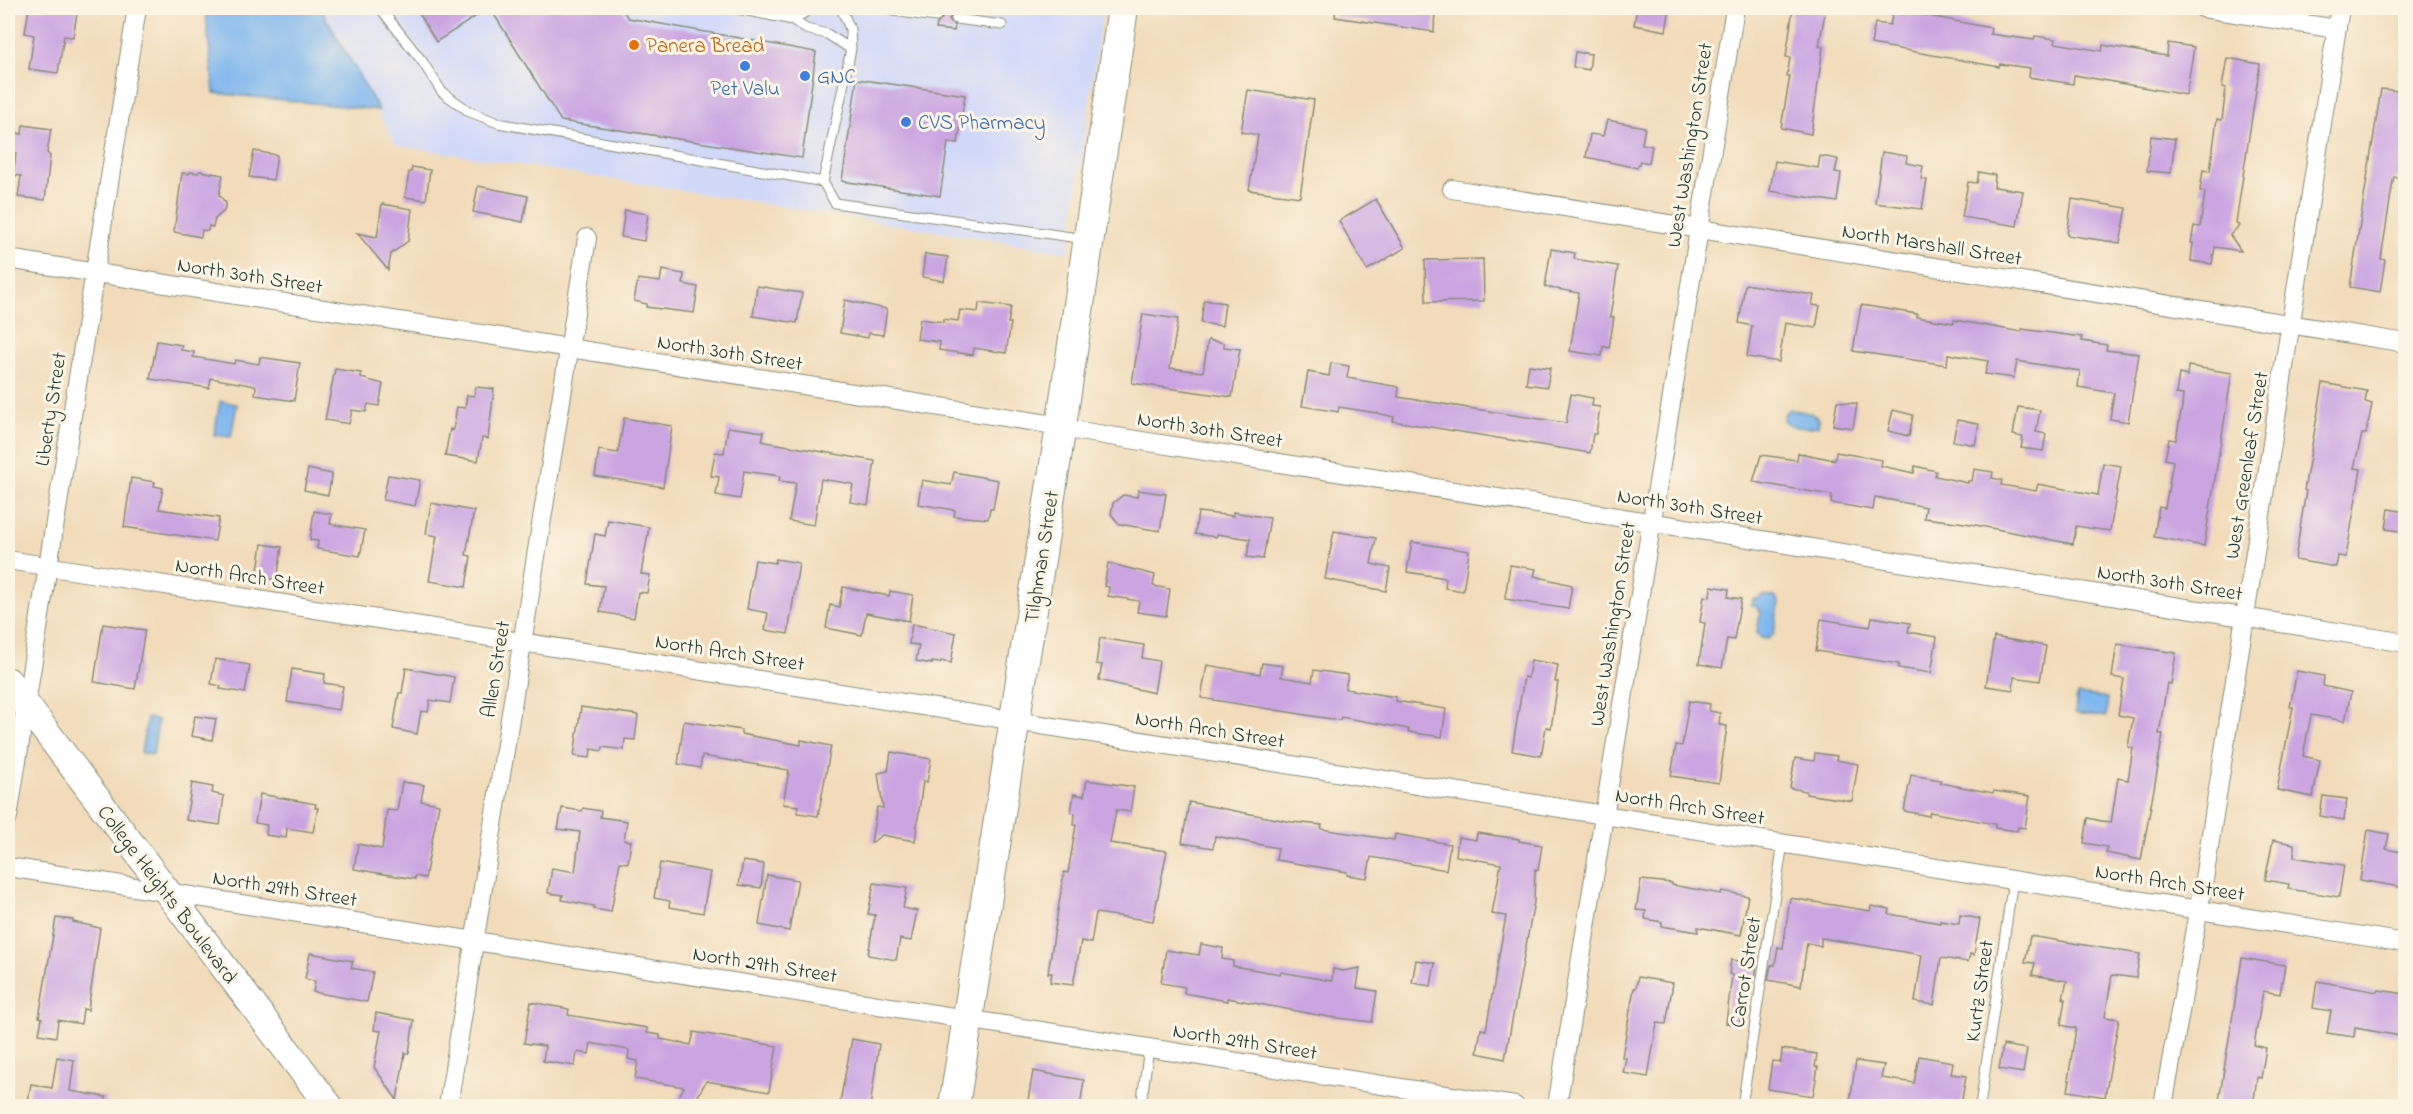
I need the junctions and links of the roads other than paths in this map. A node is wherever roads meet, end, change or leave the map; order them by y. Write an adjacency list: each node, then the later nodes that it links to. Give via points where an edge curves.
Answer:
1 (137, 8): 23 (street, Liberty Street)
2 (380, 8): 17 (lane, via 442,92 470,112 498,123)
3 (733, 8): 13 (lane)
4 (812, 8): 13 (lane)
5 (841, 8): 16 (lane, via 850,28)
6 (890, 8): 11 (lane)
7 (1123, 8): 21 (main road, Tilghman Street)
8 (1735, 8): 19 (street, West Washington Street)
9 (2203, 8): 15 (street)
10 (2340, 8): 15 (street, West Greenleaf Street)
11 (936, 17)
12 (956, 19): 14 (lane)
13 (793, 20): 16 (lane)
14 (1002, 25)
15 (2337, 29): 24 (street, West Greenleaf Street)
16 (851, 49): 17 (lane)
17 (823, 182): 21 (lane, via 835,203)
18 (1452, 189): 19 (street, North Marshall Street)
19 (1698, 229): 24 (street, North Marshall Street); 28 (street, West Washington Street)
20 (587, 238): 26 (street, Allen Street)
21 (1089, 240): 27 (main road, Tilghman Street)
22 (8, 259): 23 (street, North 30th Street)
23 (95, 273): 26 (street, North 30th Street); 30 (street, Liberty Street)
24 (2291, 324): 25 (street, North Marshall Street); 31 (street, West Greenleaf Street)
25 (2406, 343)
26 (569, 349): 27 (street, North 30th Street); 32 (street, Allen Street)
27 (1061, 426): 28 (street, North 30th Street); 36 (main road, Tilghman Street)
28 (1651, 522): 31 (street, North 30th Street); 37 (street, West Washington Street)
29 (8, 560): 30 (street, North Arch Street)
30 (48, 566): 32 (street, North Arch Street); 35 (street, Liberty Street)
31 (2245, 617): 33 (street, North 30th Street); 43 (street, West Greenleaf Street)
32 (522, 642): 36 (street, North Arch Street); 44 (street, Allen Street)
33 (2406, 643)
34 (8, 681): 35 (street, College Heights Boulevard)
35 (26, 705): 38 (street, Liberty Street); 42 (street, College Heights Boulevard)
36 (1016, 721): 37 (street, North Arch Street); 46 (main road, Tilghman Street)
37 (1604, 815): 39 (street, North Arch Street); 53 (street, West Washington Street)
38 (8, 817)
39 (1783, 843): 41 (street, North Arch Street); 54 (lane, Carrot Street)
40 (8, 867): 42 (street, North 29th Street)
41 (2013, 880): 43 (street, North Arch Street); 55 (lane, Kurtz Street)
42 (168, 892): 44 (street, North 29th Street); 48 (street, College Heights Boulevard)
43 (2199, 910): 45 (street, North Arch Street); 56 (street, West Greenleaf Street)
44 (474, 941): 46 (street, North 29th Street); 49 (street, Allen Street)
45 (2406, 943)
46 (968, 1019): 47 (street, North 29th Street); 50 (main road, Tilghman Street)
47 (1149, 1048): 51 (lane); 52 (street, North 29th Street)
48 (329, 1107)
49 (448, 1107)
50 (954, 1107)
51 (1140, 1107)
52 (1515, 1107)
53 (1557, 1107)
54 (1742, 1107)
55 (1980, 1107)
56 (2163, 1107)

